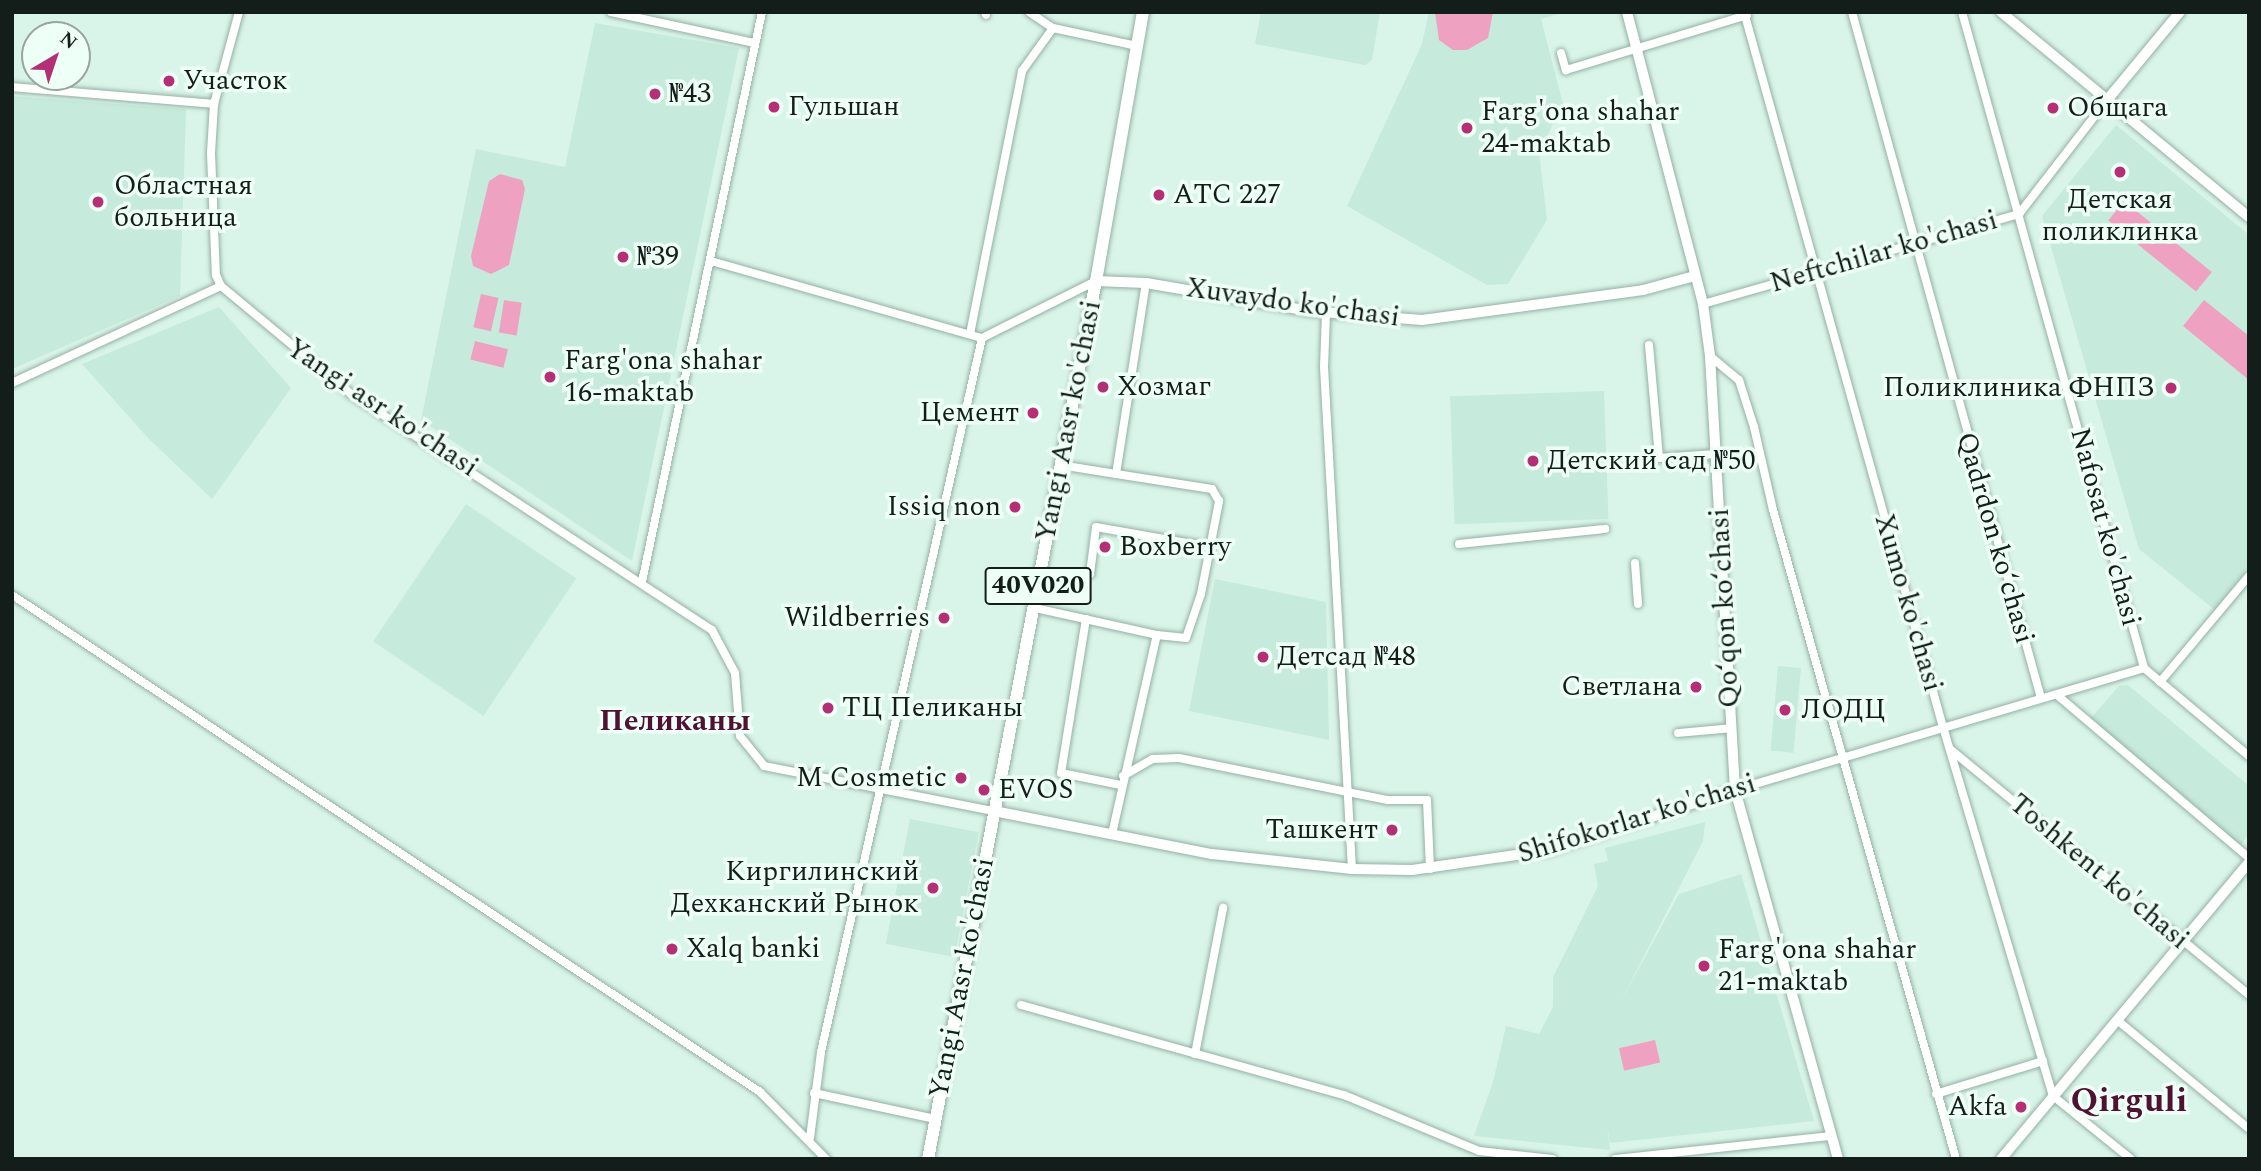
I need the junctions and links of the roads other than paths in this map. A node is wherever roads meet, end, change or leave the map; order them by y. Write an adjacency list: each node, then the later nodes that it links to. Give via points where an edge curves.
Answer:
1 (239, 12): 19 (street)
2 (611, 12): 13 (street)
3 (762, 12): 13 (street)
4 (1029, 12): 12 (street)
5 (1143, 12): 14 (main road, Yangi Aasr ko'chasi / 40V020)
6 (1627, 12): 15 (street, Qoʻqon koʻchasi)
7 (1852, 12): 22 (street, Qadrdon koʻchasi)
8 (1962, 12): 20 (street, Nafosat ko'chasi)
9 (2001, 12): 18 (street)
10 (2180, 12): 18 (street, Neftchilar ko'chasi)
11 (1746, 14): 15 (street); 24 (street, Xumo ko'chasi)
12 (1053, 28): 14 (street); 31 (street, via 1021,71)
13 (754, 43): 23 (street)
14 (1137, 46): 26 (main road, Yangi Aasr ko'chasi / 40V020)
15 (1638, 51): 16 (street, via 1566,70); 25 (street, Qoʻqon koʻchasi)
16 (1562, 52)
17 (12, 87): 19 (street)
18 (2108, 99): 20 (street, Neftchilar ko'chasi); 21 (street)
19 (214, 104): 28 (street, via 211,153 216,275)
20 (2019, 214): 22 (street, Neftchilar ko'chasi); 51 (street, Nafosat ko'chasi)
21 (2249, 217)
22 (1912, 243): 24 (street, Neftchilar ko'chasi); 54 (street, Qadrdon koʻchasi)
23 (711, 261): 31 (street); 45 (street)
24 (1815, 270): 29 (street, Neftchilar ko'chasi); 55 (street, Xumo ko'chasi)
25 (1695, 276): 29 (street, Qoʻqon koʻchasi); 30 (street, Xuvaydo ko'chasi, via 1643,290 1501,313 1422,320)
26 (1096, 281): 27 (street, Xuvaydo ko'chasi); 32 (street); 37 (main road, Yangi Aasr ko'chasi / 40V020)
27 (1146, 283): 30 (street, Xuvaydo ko'chasi); 38 (street)
28 (221, 286): 35 (street); 45 (street, Yangi asr ko'chasi, via 351,394)
29 (1703, 304): 34 (street, Qoʻqon koʻchasi)
30 (1325, 313): 64 (street, via 1324,367)
31 (970, 334): 32 (street)
32 (982, 338): 62 (street)
33 (1649, 345): 36 (street, via 1659,457)
34 (1710, 356): 36 (street, Qoʻqon koʻchasi); 60 (street, via 1739,380)
35 (12, 383)
36 (1716, 454): 56 (street, Qoʻqon koʻchasi)
37 (1060, 465): 38 (street); 48 (main road, Yangi Aasr ko'chasi / 40V020)
38 (1116, 474): 41 (street, via 1212,489 1219,501)
39 (1605, 529): 40 (street)
40 (1458, 544)
41 (1209, 547): 43 (street, via 1096,527); 50 (street, via 1186,638)
42 (1635, 563): 47 (street)
43 (1090, 573)
44 (2249, 576): 52 (street)
45 (642, 582): 62 (street, Yangi asr ko'chasi, via 712,630 723,644 735,673 740,736 753,757 764,766)
46 (12, 595): 83 (street, via 760,1092)
47 (1638, 604)
48 (1035, 608): 49 (street); 65 (main road, Yangi Aasr ko'chasi / 40V020)
49 (1086, 619): 50 (street); 61 (street, via 1061,773)
50 (1157, 635): 61 (street)
51 (2144, 668): 52 (street); 53 (street, Shifokorlar ko'chasi)
52 (2160, 682): 59 (street)
53 (2057, 695): 54 (street, Shifokorlar ko'chasi); 67 (street)
54 (2041, 698): 55 (street, Shifokorlar ko'chasi)
55 (1943, 727): 58 (street, Xumo ko'chasi); 60 (street, Shifokorlar ko'chasi)
56 (1732, 728): 57 (street); 63 (street, Qoʻqon koʻchasi)
57 (1678, 733)
58 (1950, 748): 71 (street, Toshkent ko'chasi); 76 (street, Xumo ko'chasi)
59 (2249, 756)
60 (1844, 757): 63 (street, Shifokorlar ko'chasi); 78 (street)
61 (1122, 781): 64 (street, via 1153,759 1179,758); 66 (street)
62 (881, 789): 65 (street, Yangi asr ko'chasi); 77 (street)
63 (1735, 790): 69 (street, Shifokorlar ko'chasi, via 1550,850); 82 (street, Qoʻqon koʻchasi)
64 (1348, 793): 68 (street); 69 (street, via 1427,800)
65 (994, 811): 66 (street, Shifokorlar ko'chasi); 80 (main road, Yangi Aasr ko'chasi / 40V020)
66 (1112, 834): 68 (street, Shifokorlar ko'chasi, via 1212,854)
67 (2249, 860): 71 (street)
68 (1352, 869): 69 (street, Shifokorlar ko'chasi)
69 (1430, 869)
70 (1223, 908): 75 (street)
71 (2183, 941): 72 (street, Toshkent ko'chasi); 74 (street)
72 (2249, 995)
73 (1021, 1005): 75 (street)
74 (2117, 1020): 79 (street); 81 (street)
75 (1195, 1054): 86 (street, via 1350,1097 1479,1151)
76 (2043, 1061): 78 (street); 79 (street, Xumo ko'chasi)
77 (814, 1093): 80 (street); 83 (street)
78 (1936, 1094): 89 (street)
79 (2053, 1096): 90 (street); 91 (street)
80 (935, 1119): 85 (main road, Yangi Aasr ko'chasi / 40V020)
81 (2249, 1129)
82 (1830, 1136): 87 (street); 88 (street, Qoʻqon koʻchasi)
83 (810, 1138): 84 (street)
84 (826, 1159)
85 (928, 1159)
86 (1553, 1159)
87 (1615, 1159)
88 (1838, 1159)
89 (1956, 1159)
90 (2001, 1159)
91 (2131, 1159)

